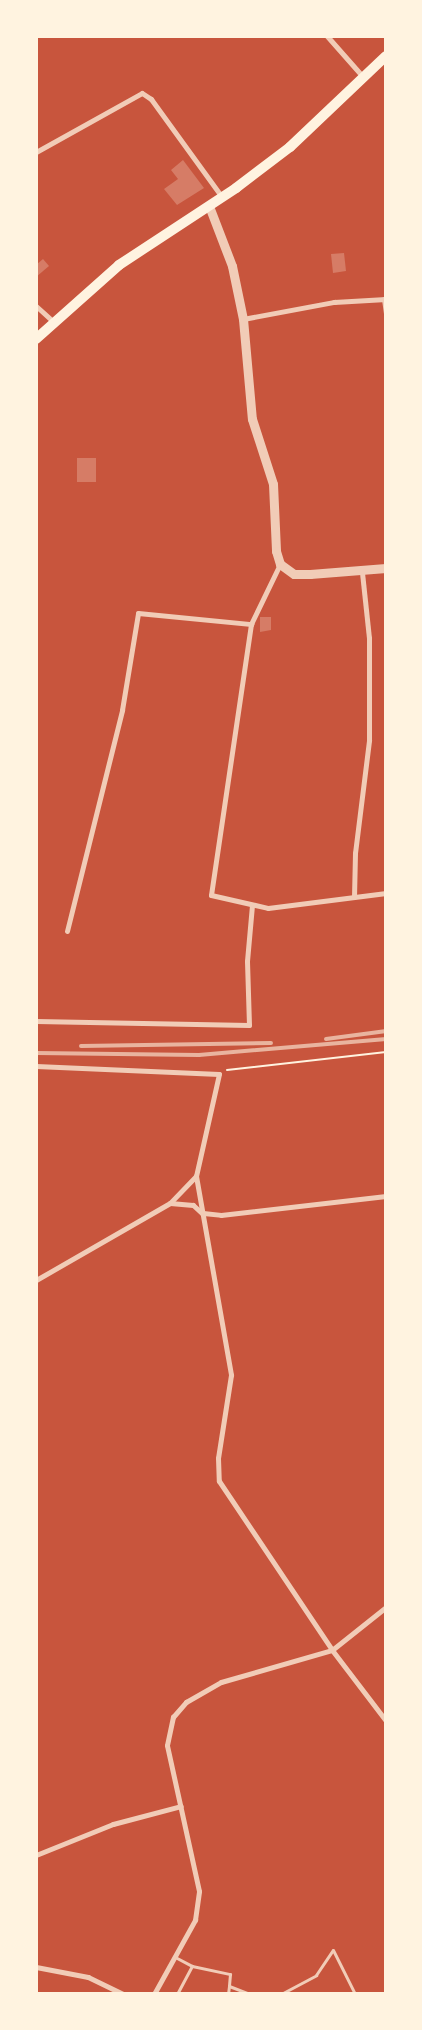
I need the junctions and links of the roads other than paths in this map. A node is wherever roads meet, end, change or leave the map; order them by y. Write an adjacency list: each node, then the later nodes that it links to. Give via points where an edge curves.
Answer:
1 (327, 36): 3 (street)
2 (386, 56): 3 (main road)
3 (364, 78): 5 (main road, via 290,146)
4 (36, 152): 5 (street, via 142,93 151,99)
5 (222, 197): 6 (main road)
6 (209, 206): 10 (street, via 232,266); 11 (main road, via 125,260)
7 (385, 299): 9 (street); 10 (street, via 334,302)
8 (36, 306): 11 (street)
9 (386, 314)
10 (243, 319): 13 (street, via 252,419 272,484 276,550)
11 (55, 322): 12 (main road)
12 (36, 339)
13 (280, 564): 15 (street, via 294,574); 16 (street)
14 (386, 568): 15 (street)
15 (362, 572): 18 (street, via 369,638 369,740 354,853)
16 (251, 624): 19 (street, via 211,895); 20 (street, via 138,613 114,747)
17 (386, 893): 18 (street)
18 (354, 898): 19 (street, via 268,908)
19 (252, 905): 21 (street, via 247,961 249,1025)
20 (67, 931)
21 (36, 1022)
22 (36, 1066): 23 (street, via 219,1074)
23 (196, 1176): 25 (street); 26 (street)
24 (386, 1196): 26 (street, via 221,1215)
25 (170, 1203): 26 (street, via 193,1206); 27 (street)
26 (203, 1213): 29 (street, via 230,1375 218,1458 219,1482)
27 (36, 1280)
28 (386, 1607): 29 (street)
29 (332, 1650): 30 (street); 31 (street, via 236,1676 202,1692 179,1709 169,1727 167,1746)
30 (386, 1721)
31 (181, 1806): 32 (street, via 113,1824); 33 (street, via 199,1891 195,1920)
32 (36, 1855)
33 (176, 1957): 34 (lane); 38 (street)
34 (192, 1966): 36 (lane, via 230,1974); 39 (lane)
35 (36, 1967): 37 (street, via 88,1977)
36 (229, 1986): 40 (lane); 41 (lane)
37 (123, 1994)
38 (154, 1994)
39 (177, 1994)
40 (228, 1994)
41 (250, 1994)
42 (281, 1994): 43 (lane, via 316,1975 333,1950)
43 (356, 1994)

